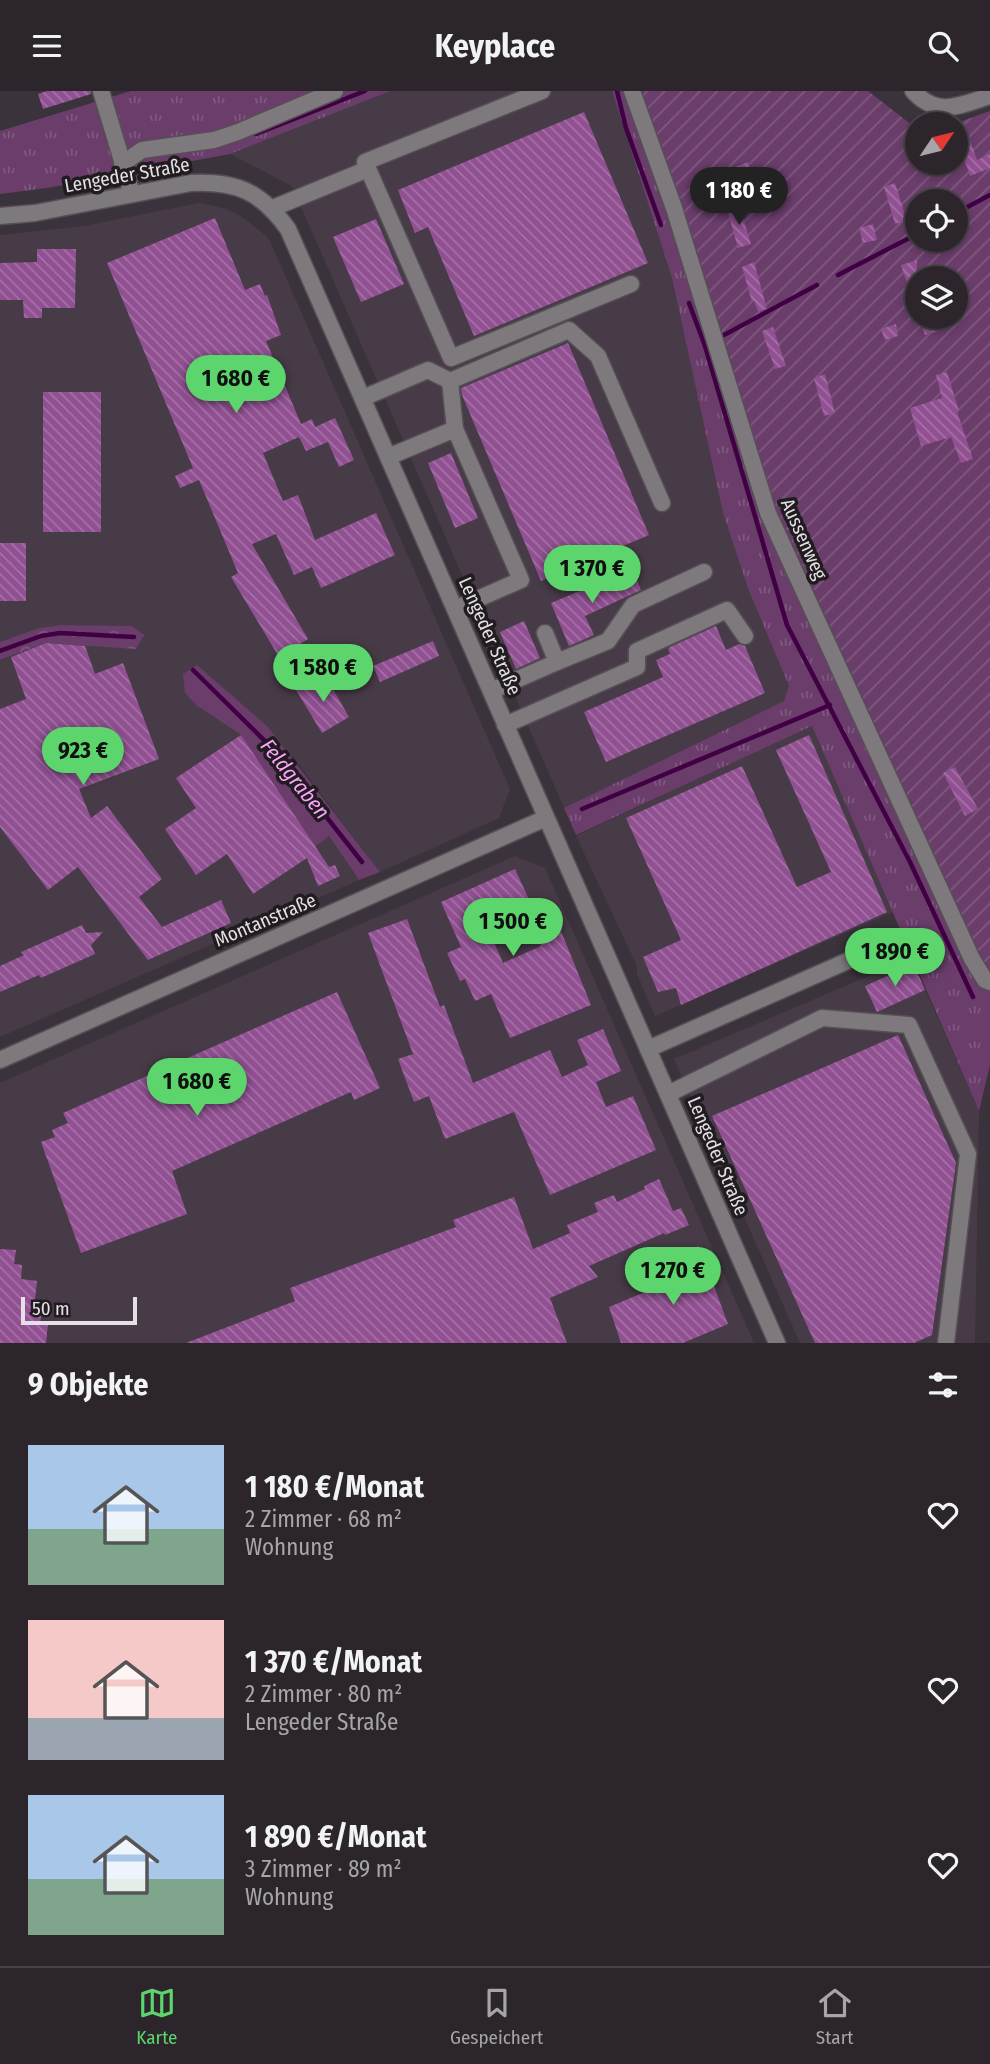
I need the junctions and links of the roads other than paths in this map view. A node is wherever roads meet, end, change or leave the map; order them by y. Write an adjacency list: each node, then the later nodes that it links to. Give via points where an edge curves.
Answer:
1 (100, 91): 7 (street)
2 (335, 91): 7 (street, via 238,132 142,150)
3 (542, 91): 8 (street, via 365,162)
4 (632, 91): 27 (street, Aussenweg, via 674,208 768,513 972,959)
5 (913, 91): 6 (street, via 936,108)
6 (990, 96)
7 (122, 164): 9 (street)
8 (368, 169): 10 (street); 12 (street, via 451,358)
9 (132, 194): 10 (street, Lengeder Straße, via 215,182 254,194); 11 (street, Lengeder Straße)
10 (273, 208): 14 (street, Lengeder Straße, via 288,229)
11 (0, 216)
12 (631, 284)
13 (450, 381): 14 (street, via 428,370); 15 (street); 17 (street, via 569,330 598,356)
14 (363, 398): 16 (street, Lengeder Straße)
15 (456, 429): 16 (street); 19 (street, via 521,580)
16 (388, 457): 19 (street, Lengeder Straße)
17 (662, 503)
18 (704, 572): 22 (street, via 633,605 608,641)
19 (455, 608): 23 (street, Lengeder Straße)
20 (545, 633): 22 (street)
21 (745, 636): 24 (street, via 727,610 637,651 637,667)
22 (557, 662): 23 (street)
23 (491, 691): 24 (street, Lengeder Straße)
24 (505, 725): 25 (street, Lengeder Straße)
25 (546, 818): 28 (street, Lengeder Straße); 29 (street, Montanstraße)
26 (895, 940): 28 (street)
27 (990, 982)
28 (648, 1049): 30 (street, Lengeder Straße)
29 (0, 1060)
30 (668, 1094): 31 (street, Lengeder Straße); 32 (street, via 822,1018 909,1025 968,1154)
31 (777, 1343)
32 (946, 1343)

